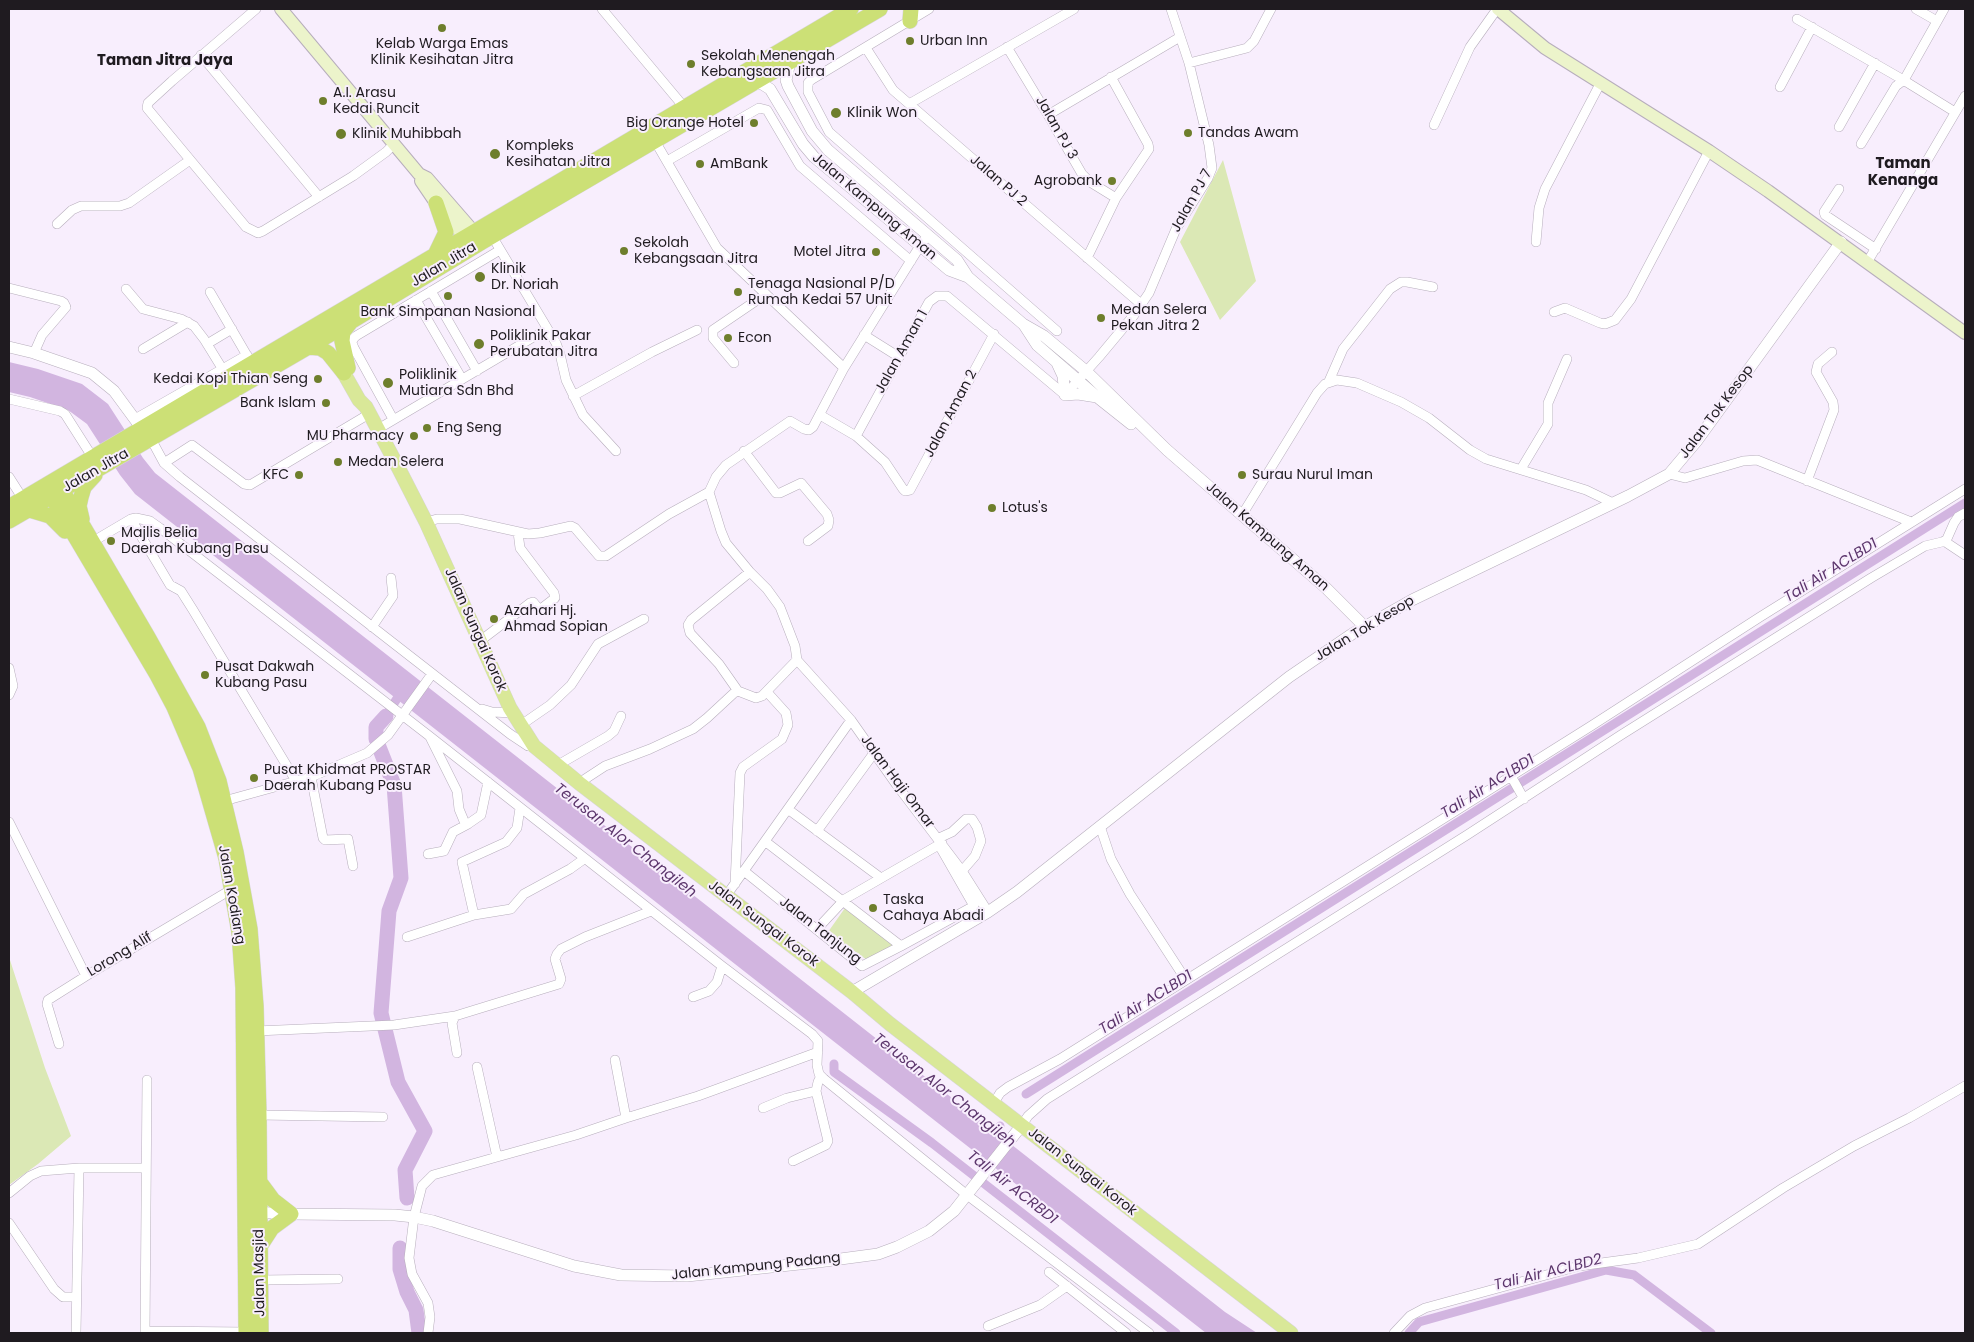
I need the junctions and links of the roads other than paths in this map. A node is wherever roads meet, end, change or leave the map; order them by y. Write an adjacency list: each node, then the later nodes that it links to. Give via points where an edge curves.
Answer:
1 (256, 9): 20 (street)
2 (281, 9): 37 (main road)
3 (602, 9): 31 (street)
4 (851, 9): 31 (highway, Jalan Jitra)
5 (880, 9): 21 (highway, Jalan Jitra)
6 (929, 9): 13 (street)
7 (1074, 9): 18 (street)
8 (1171, 9): 17 (street, Jalan PJ 7)
9 (1271, 9): 22 (street, via 1247,48)
10 (1497, 9): 26 (main road, via 1545,48); 34 (street, via 1470,47)
11 (1916, 9): 15 (street)
12 (1944, 9): 15 (street)
13 (910, 15): 19 (street)
14 (1798, 19): 16 (street)
15 (1937, 21): 25 (street)
16 (1812, 27): 23 (street); 28 (street)
17 (1180, 37): 22 (street, Jalan PJ 7); 24 (street)
18 (1007, 47): 30 (street); 33 (street, Jalan PJ 3)
19 (866, 48): 30 (street, Jalan PJ 2, via 888,86); 76 (street, via 808,83 808,92 824,125)
20 (201, 55): 40 (street, via 148,103 147,108); 44 (street)
21 (790, 62): 27 (highway, Jalan Jitra); 48 (street, Jalan Kampung Aman, via 788,86 819,141)
22 (1189, 63): 67 (street, Jalan PJ 7, via 1212,168 1176,229)
23 (1875, 63): 25 (street); 35 (street)
24 (1111, 77): 33 (street); 45 (street, via 1149,146 1147,154)
25 (1904, 80): 32 (street); 38 (street, via 1896,86)
26 (1601, 82): 39 (main road); 50 (street, via 1545,189 1539,208)
27 (752, 84): 36 (highway, Jalan Jitra); 52 (street, Jalan Kampung Aman, via 762,84 770,89 814,157)
28 (1780, 87)
29 (1965, 96): 32 (street)
30 (909, 104): 56 (street, Jalan PJ 2)
31 (684, 107): 49 (highway, Jalan Jitra)
32 (1955, 112): 53 (street)
33 (1048, 115): 45 (street, Jalan PJ 3, via 1082,174)
34 (1434, 125)
35 (1839, 126)
36 (655, 141): 41 (street); 49 (highway, Jalan Jitra)
37 (394, 144): 42 (main road); 44 (street, via 371,164)
38 (1861, 144)
39 (1709, 151): 51 (main road); 68 (street, via 1631,299 1615,320 1600,323 1565,308)
40 (190, 160): 44 (street, via 252,232 263,231); 47 (street, via 129,203 81,206)
41 (667, 161): 57 (street, via 759,108 767,110 800,166); 65 (street, via 717,248)
42 (420, 174): 46 (main road, via 423,185); 49 (main road)
43 (1840, 189): 53 (street, via 1825,215)
44 (318, 197)
45 (1116, 198): 56 (street)
46 (436, 203): 49 (main road); 55 (highway, via 446,232)
47 (57, 224)
48 (928, 236): 52 (street); 59 (street, Jalan Kampung Aman, via 957,260)
49 (478, 239): 54 (street); 55 (highway, Jalan Jitra); 70 (highway, Jalan Jitra)
50 (1536, 242)
51 (1841, 242): 58 (main road); 114 (street, Jalan Tok Kesop, via 1696,442)
52 (920, 246): 57 (street); 59 (street, Jalan Kampung Aman, via 949,270)
53 (1876, 249): 58 (street)
54 (500, 250): 63 (street); 73 (street)
55 (435, 255): 74 (highway, Jalan Jitra)
56 (1087, 258): 67 (street, Jalan PJ 2)
57 (910, 260): 79 (street)
58 (1868, 262): 77 (main road)
59 (968, 277): 71 (street, Jalan Kampung Aman)
60 (1433, 286): 97 (street, via 1400,282 1390,288 1343,349)
61 (9, 288): 85 (street, via 60,301 66,307 42,335)
62 (126, 289): 69 (street, via 143,309)
63 (431, 291): 66 (street); 93 (street)
64 (210, 292): 72 (street)
65 (766, 294): 90 (street, via 713,330 712,338); 91 (street)
66 (416, 300): 96 (street); 104 (street, via 356,336 352,343)
67 (1142, 305): 95 (street, Jalan PJ 7)
68 (1554, 312)
69 (188, 322): 80 (street); 83 (street)
70 (350, 322): 74 (highway, Jalan Jitra); 92 (highway, via 342,340)
71 (1023, 324): 88 (street, Jalan Kampung Aman, via 1037,345); 95 (street, Jalan Kampung Aman, via 1044,336)
72 (232, 329): 80 (street); 87 (street)
73 (547, 329): 93 (street); 99 (street, via 560,354)
74 (322, 330): 82 (highway, Jalan Jitra); 87 (highway, Jalan Jitra); 92 (main road, Jalan Sungai Korok)
75 (697, 330): 99 (street)
76 (1057, 330)
77 (1965, 333)
78 (994, 334): 86 (street, Jalan Aman 1, via 947,296 937,296 929,302); 98 (street); 107 (street, Jalan Aman 2, via 910,490 906,491 884,462)
79 (864, 335): 86 (street); 91 (street)
80 (208, 344): 94 (street)
81 (9, 347): 85 (street)
82 (308, 347): 92 (highway, via 320,348); 106 (highway, Jalan Jitra)
83 (143, 349)
84 (1832, 352): 116 (street, via 1818,364 1816,372 1833,402 1834,410)
85 (34, 353): 106 (street, via 92,373 114,391)
86 (899, 357): 107 (street, Jalan Aman 1)
87 (249, 359): 94 (highway, Jalan Jitra)
88 (1055, 359): 95 (street, Jalan Kampung Aman); 98 (street, via 1063,376)
89 (1567, 360): 113 (street, via 1550,398 1548,424)
90 (734, 362)
91 (844, 368): 103 (street)
92 (346, 370): 102 (main road, Jalan Sungai Korok)
93 (477, 371): 96 (street)
94 (225, 373): 106 (highway, Jalan Jitra)
95 (1082, 376): 98 (street, Jalan PJ 7); 100 (street, Jalan Kampung Aman); 108 (street, Jalan Kampung Aman)
96 (462, 379): 104 (street)
97 (1329, 381): 113 (street, via 1358,383 1401,402 1429,418 1479,456); 124 (street, via 1318,393)
98 (1065, 395): 100 (street)
99 (573, 396): 109 (street, via 583,414)
100 (1096, 397): 108 (street, Jalan Kampung Aman)
101 (9, 399): 111 (street, via 65,414)
102 (367, 411): 105 (main road, Jalan Sungai Korok); 112 (street, via 250,485 244,484 192,445)
103 (820, 415): 107 (street); 110 (street, via 809,430 790,421)
104 (393, 419): 105 (street)
105 (378, 428): 127 (main road, Jalan Sungai Korok)
106 (142, 432): 111 (highway, Jalan Jitra); 112 (street)
107 (856, 436)
108 (1167, 450): 124 (street, Jalan Kampung Aman)
109 (616, 451)
110 (744, 452): 119 (street, via 726,465); 130 (street, via 776,493 801,483 827,514 828,526)
111 (102, 460): 117 (highway, Jalan Jitra); 131 (highway, via 80,497)
112 (164, 463): 138 (street)
113 (1521, 469): 120 (street, via 1586,490)
114 (1669, 474): 116 (street, via 1686,478 1750,460 1766,463); 120 (street, Jalan Tok Kesop)
115 (9, 477): 121 (street)
116 (1807, 481): 128 (street)
117 (54, 489): 121 (highway, Jalan Jitra); 131 (highway, Jalan Kodiang)
118 (1965, 489): 128 (street)
119 (709, 492): 129 (street, via 604,557 599,556 571,526 540,533); 134 (street, via 726,543)
120 (1613, 503): 137 (street, Jalan Tok Kesop, via 1455,578)
121 (26, 504): 122 (highway, Jalan Jitra); 126 (highway, Jalan Jitra); 131 (highway, via 50,516)
122 (9, 507)
123 (1965, 513): 132 (street, via 1958,517)
124 (1242, 515): 137 (street, Jalan Kampung Aman)
125 (130, 519): 131 (street); 147 (street, via 142,518 160,528); 157 (street, via 170,585 180,591 193,610)
126 (9, 521)
127 (426, 522): 129 (street, via 460,519); 139 (main road, Jalan Sungai Korok)
128 (1911, 522): 160 (street)
129 (518, 532): 139 (street, via 520,548 555,598 540,608 530,603)
130 (808, 541)
131 (87, 542): 161 (highway, Jalan Kodiang, via 148,637 194,720 212,761); 177 (highway, Jalan Kodiang, via 185,730 207,788)
132 (1944, 542): 133 (street); 160 (street, via 1929,544 1621,735)
133 (1965, 555)
134 (750, 572): 140 (street, via 780,607); 143 (street, via 688,625 690,633 719,664)
135 (391, 578): 138 (street, via 392,596)
136 (644, 619): 151 (street, via 598,644 572,685)
137 (1364, 626): 166 (street, Jalan Tok Kesop, via 1289,677)
138 (372, 627): 142 (street)
139 (480, 642): 148 (main road, Jalan Sungai Korok)
140 (797, 660): 144 (street); 150 (street, Jalan Haji Omar)
141 (9, 668): 145 (street, via 13,686)
142 (430, 678): 146 (street); 147 (street)
143 (738, 691): 144 (street, via 756,698); 159 (street, via 693,729 605,766)
144 (767, 692): 176 (street, via 786,713 788,725 782,739 740,773)
145 (9, 695)
146 (474, 706): 148 (street, via 492,712); 153 (street, via 523,744)
147 (401, 712): 152 (street); 156 (street, via 388,735 367,753)
148 (513, 713): 151 (main road, Jalan Sungai Korok)
149 (621, 716): 155 (street, via 608,736)
150 (851, 720): 154 (street, Jalan Haji Omar); 163 (street)
151 (521, 725): 153 (main road, Jalan Sungai Korok)
152 (428, 735): 158 (street); 165 (street, via 457,791 459,809)
153 (534, 746): 155 (main road, Jalan Sungai Korok)
154 (874, 753): 167 (street); 169 (street, Jalan Haji Omar)
155 (558, 766): 159 (main road, Jalan Sungai Korok)
156 (311, 777): 157 (street); 172 (street, via 323,838 348,839)
157 (296, 781): 161 (street)
158 (488, 782): 162 (street); 165 (street, via 481,815)
159 (579, 783): 178 (main road, Jalan Sungai Korok)
160 (1518, 788): 188 (street); 207 (street, via 1047,1099)
161 (224, 801): 192 (highway, Jalan Kodiang, via 250,929)
162 (520, 808): 171 (street); 182 (street, via 516,828 506,842 462,862)
163 (788, 810): 167 (street); 168 (street)
164 (9, 822): 187 (street)
165 (468, 824): 170 (street, via 453,832 445,850)
166 (1100, 826): 181 (street, Jalan Tok Kesop); 188 (street, via 1111,859 1130,894)
167 (817, 831): 175 (street)
168 (766, 842): 173 (street); 179 (street)
169 (940, 842): 174 (street, Jalan Haji Omar); 174 (street, via 966,819 977,826 981,841 975,856); 175 (street); 185 (street, via 974,906)
170 (428, 854)
171 (584, 860): 180 (street); 182 (street, via 524,894 511,909)
172 (353, 866)
173 (744, 871): 176 (street); 183 (street, Jalan Tanjung)
174 (962, 871): 181 (street, Jalan Haji Omar)
175 (882, 878): 179 (street)
176 (735, 884): 178 (street)
177 (232, 889): 187 (street, Lorong Alif); 215 (highway, Jalan Kodiang, via 243,988)
178 (726, 896): 189 (main road, Jalan Sungai Korok)
179 (841, 902): 183 (street); 185 (street)
180 (651, 911): 186 (street); 191 (street, via 585,937 558,952 559,984)
181 (988, 912): 189 (street, Jalan Tok Kesop)
182 (474, 915): 184 (street)
183 (817, 929): 185 (street, Jalan Tanjung, via 862,966)
184 (407, 937)
185 (901, 946)
186 (722, 966): 190 (street, via 717,982 709,991); 194 (street, via 816,1037)
187 (86, 976): 193 (street, Lorong Alif, via 48,1000)
188 (1186, 980): 202 (street, via 1060,1059 1008,1087)
189 (852, 992): 202 (main road, Jalan Sungai Korok)
190 (693, 997)
191 (454, 1016): 192 (street, via 394,1025); 195 (street, via 452,1023)
192 (256, 1031): 204 (highway, Jalan Kodiang)
193 (60, 1044)
194 (818, 1052): 198 (street, via 817,1065); 206 (street, via 698,1096)
195 (457, 1053)
196 (615, 1060): 206 (street)
197 (477, 1067): 208 (street)
198 (821, 1076): 201 (street); 213 (street)
199 (147, 1080): 211 (street)
200 (1965, 1086): 233 (street, via 1854,1146 1698,1244 1579,1266 1425,1308 1410,1316)
201 (816, 1091): 203 (street); 209 (street, via 828,1141 826,1145)
202 (994, 1103): 207 (main road, Jalan Sungai Korok)
203 (763, 1108)
204 (259, 1116): 205 (street); 212 (highway, Jalan Kodiang)
205 (382, 1117)
206 (626, 1118): 208 (street, via 576,1136)
207 (1019, 1129): 213 (street, Jalan Kampung Padang); 232 (main road, Jalan Sungai Korok)
208 (497, 1157): 217 (street, via 433,1175 422,1186)
209 (793, 1160)
210 (79, 1168): 211 (street); 214 (street, via 40,1171); 224 (street)
211 (145, 1168): 226 (street)
212 (259, 1182): 215 (highway, Jalan Kodiang); 216 (highway, via 273,1200)
213 (970, 1192): 217 (street, Jalan Kampung Padang, via 954,1211 929,1231 878,1254 675,1276 622,1275 574,1266); 231 (street)
214 (9, 1193)
215 (252, 1212): 216 (street, Jalan Kampung Padang); 219 (highway, Jalan Masjid); 228 (highway, Jalan Kodiang)
216 (291, 1214): 217 (street, Jalan Kampung Padang); 219 (highway, via 272,1228)
217 (414, 1217): 229 (street, via 410,1266 428,1304)
218 (9, 1223): 224 (street, via 54,1290 63,1297)
219 (261, 1245): 222 (highway, Jalan Masjid)
220 (1049, 1272): 223 (street)
221 (338, 1278): 222 (street)
222 (262, 1280): 228 (highway, Jalan Masjid)
223 (1067, 1286): 225 (street, via 1040,1306); 230 (street)
224 (76, 1297): 227 (street)
225 (988, 1326)
226 (144, 1332): 228 (street)
227 (76, 1333)
228 (251, 1333)
229 (428, 1333)
230 (1126, 1333)
231 (1149, 1333)
232 (1291, 1333)
233 (1394, 1333)

